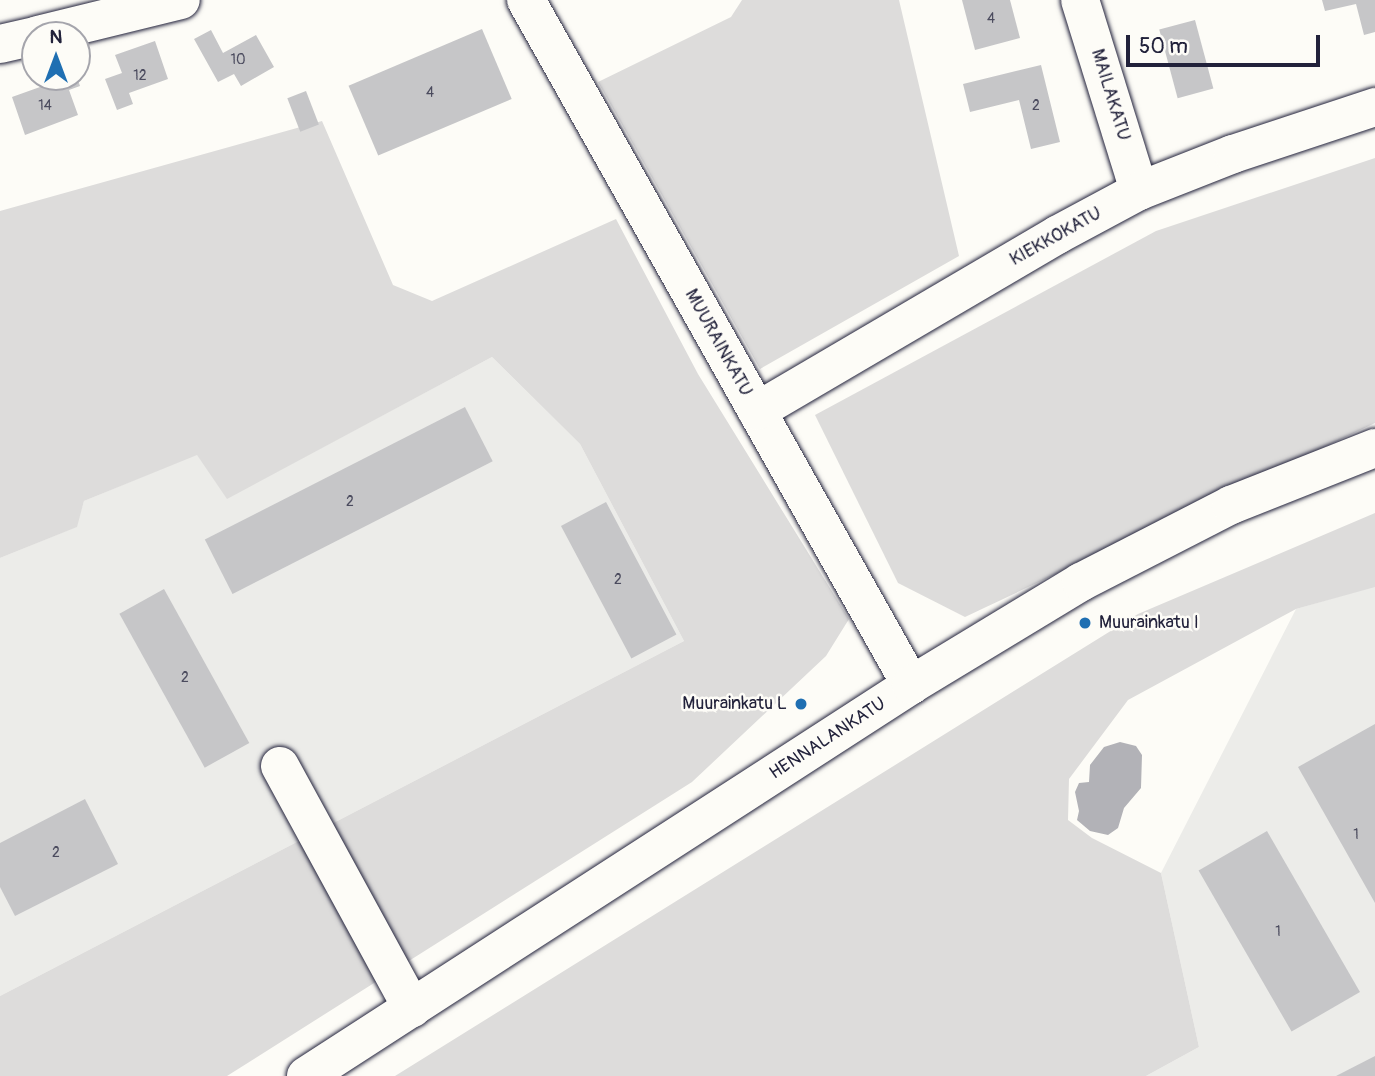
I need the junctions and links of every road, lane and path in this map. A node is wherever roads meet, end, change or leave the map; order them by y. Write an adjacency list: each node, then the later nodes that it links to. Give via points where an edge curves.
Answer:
1 (181, 0): 4 (street)
2 (526, 0): 9 (street, MUURAINKATU)
3 (1080, 0): 8 (street, MAILAKATU)
4 (91, 22)
5 (21, 39): 6 (street)
6 (0, 44)
7 (1375, 107): 8 (street, KIEKKOKATU, via 1233,153)
8 (1139, 191): 9 (street, KIEKKOKATU)
9 (757, 411): 11 (street, MUURAINKATU)
10 (1375, 448): 11 (street, HENNALANKATU, via 1220,511 1080,582)
11 (911, 685): 13 (street, HENNALANKATU)
12 (280, 766): 13 (street)
13 (412, 1007): 14 (street, HENNALANKATU)
14 (328, 1070)

